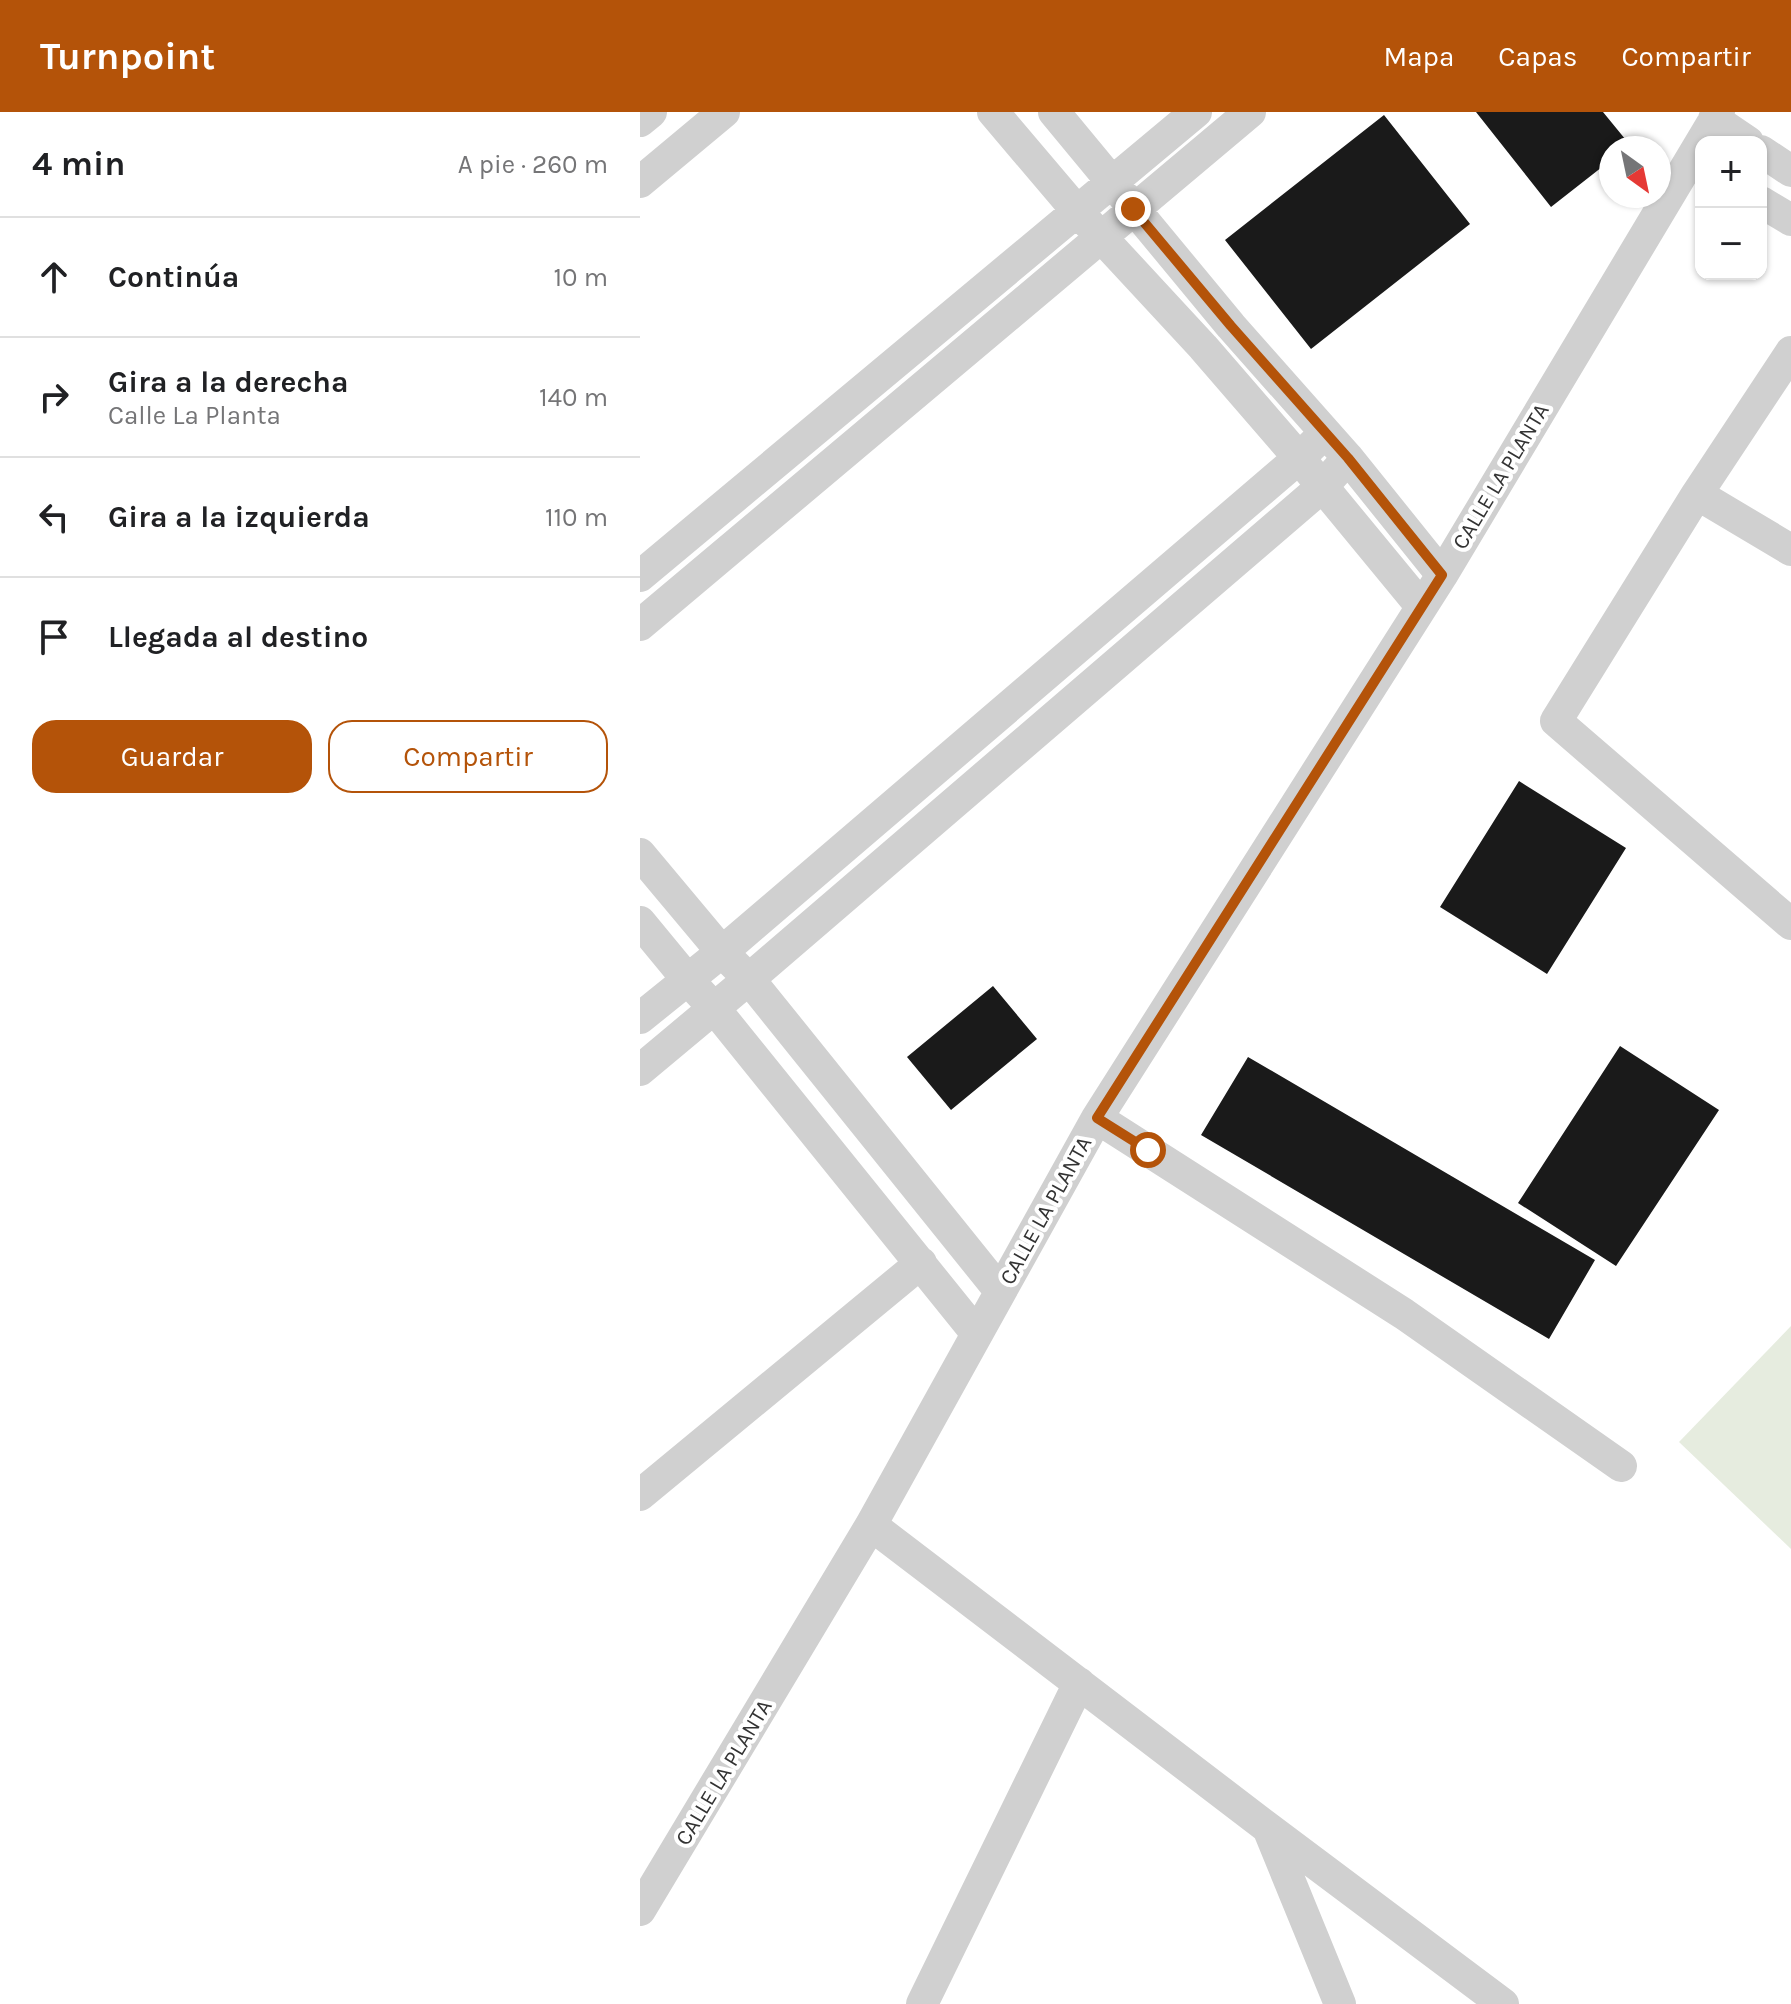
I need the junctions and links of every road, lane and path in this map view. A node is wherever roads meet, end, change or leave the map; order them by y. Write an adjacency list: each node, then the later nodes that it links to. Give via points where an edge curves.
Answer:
1 (651, 112): 8 (street)
2 (724, 112): 13 (street)
3 (993, 112): 17 (street)
4 (1054, 112): 14 (street)
5 (1196, 112): 14 (street)
6 (1250, 112): 16 (street)
7 (1717, 116): 9 (street); 11 (street, CALLE LA PLANTA)
8 (640, 121)
9 (1741, 136)
10 (1767, 155): 12 (street)
11 (1694, 167): 27 (street, CALLE LA PLANTA)
12 (1791, 171)
13 (640, 182)
14 (1113, 182): 16 (street); 17 (street)
15 (1767, 206): 18 (street)
16 (1133, 209): 19 (street); 21 (street)
17 (1077, 211): 19 (street); 28 (street)
18 (1791, 220)
19 (1102, 236): 22 (street); 30 (street)
20 (1791, 352): 25 (street)
21 (1325, 433): 22 (street); 23 (street)
22 (1299, 458): 24 (street); 34 (street)
23 (1348, 458): 24 (street); 27 (street)
24 (1322, 487): 29 (street); 36 (street)
25 (1697, 494): 26 (street); 33 (street, via 1556,721)
26 (1791, 550)
27 (1442, 575): 29 (street, CALLE LA PLANTA)
28 (640, 576)
29 (1421, 606): 40 (street, CALLE LA PLANTA)
30 (640, 625)
31 (640, 854): 34 (street)
32 (640, 922): 35 (street)
33 (1791, 924)
34 (722, 952): 35 (street); 36 (street)
35 (687, 979): 37 (street); 38 (street)
36 (749, 979): 37 (street); 42 (street)
37 (714, 1008): 39 (street); 41 (street)
38 (640, 1018)
39 (640, 1070)
40 (1097, 1118): 42 (street, CALLE LA PLANTA); 44 (street, via 1404,1314)
41 (921, 1263): 43 (street); 45 (street)
42 (1000, 1291): 43 (street, CALLE LA PLANTA)
43 (977, 1334): 46 (street, CALLE LA PLANTA)
44 (1621, 1466)
45 (640, 1495)
46 (871, 1525): 47 (street); 49 (street, CALLE LA PLANTA)
47 (1079, 1683): 48 (street); 50 (street)
48 (1268, 1828): 51 (street); 52 (street)
49 (640, 1910)
50 (922, 2004)
51 (1340, 2004)
52 (1503, 2004)

